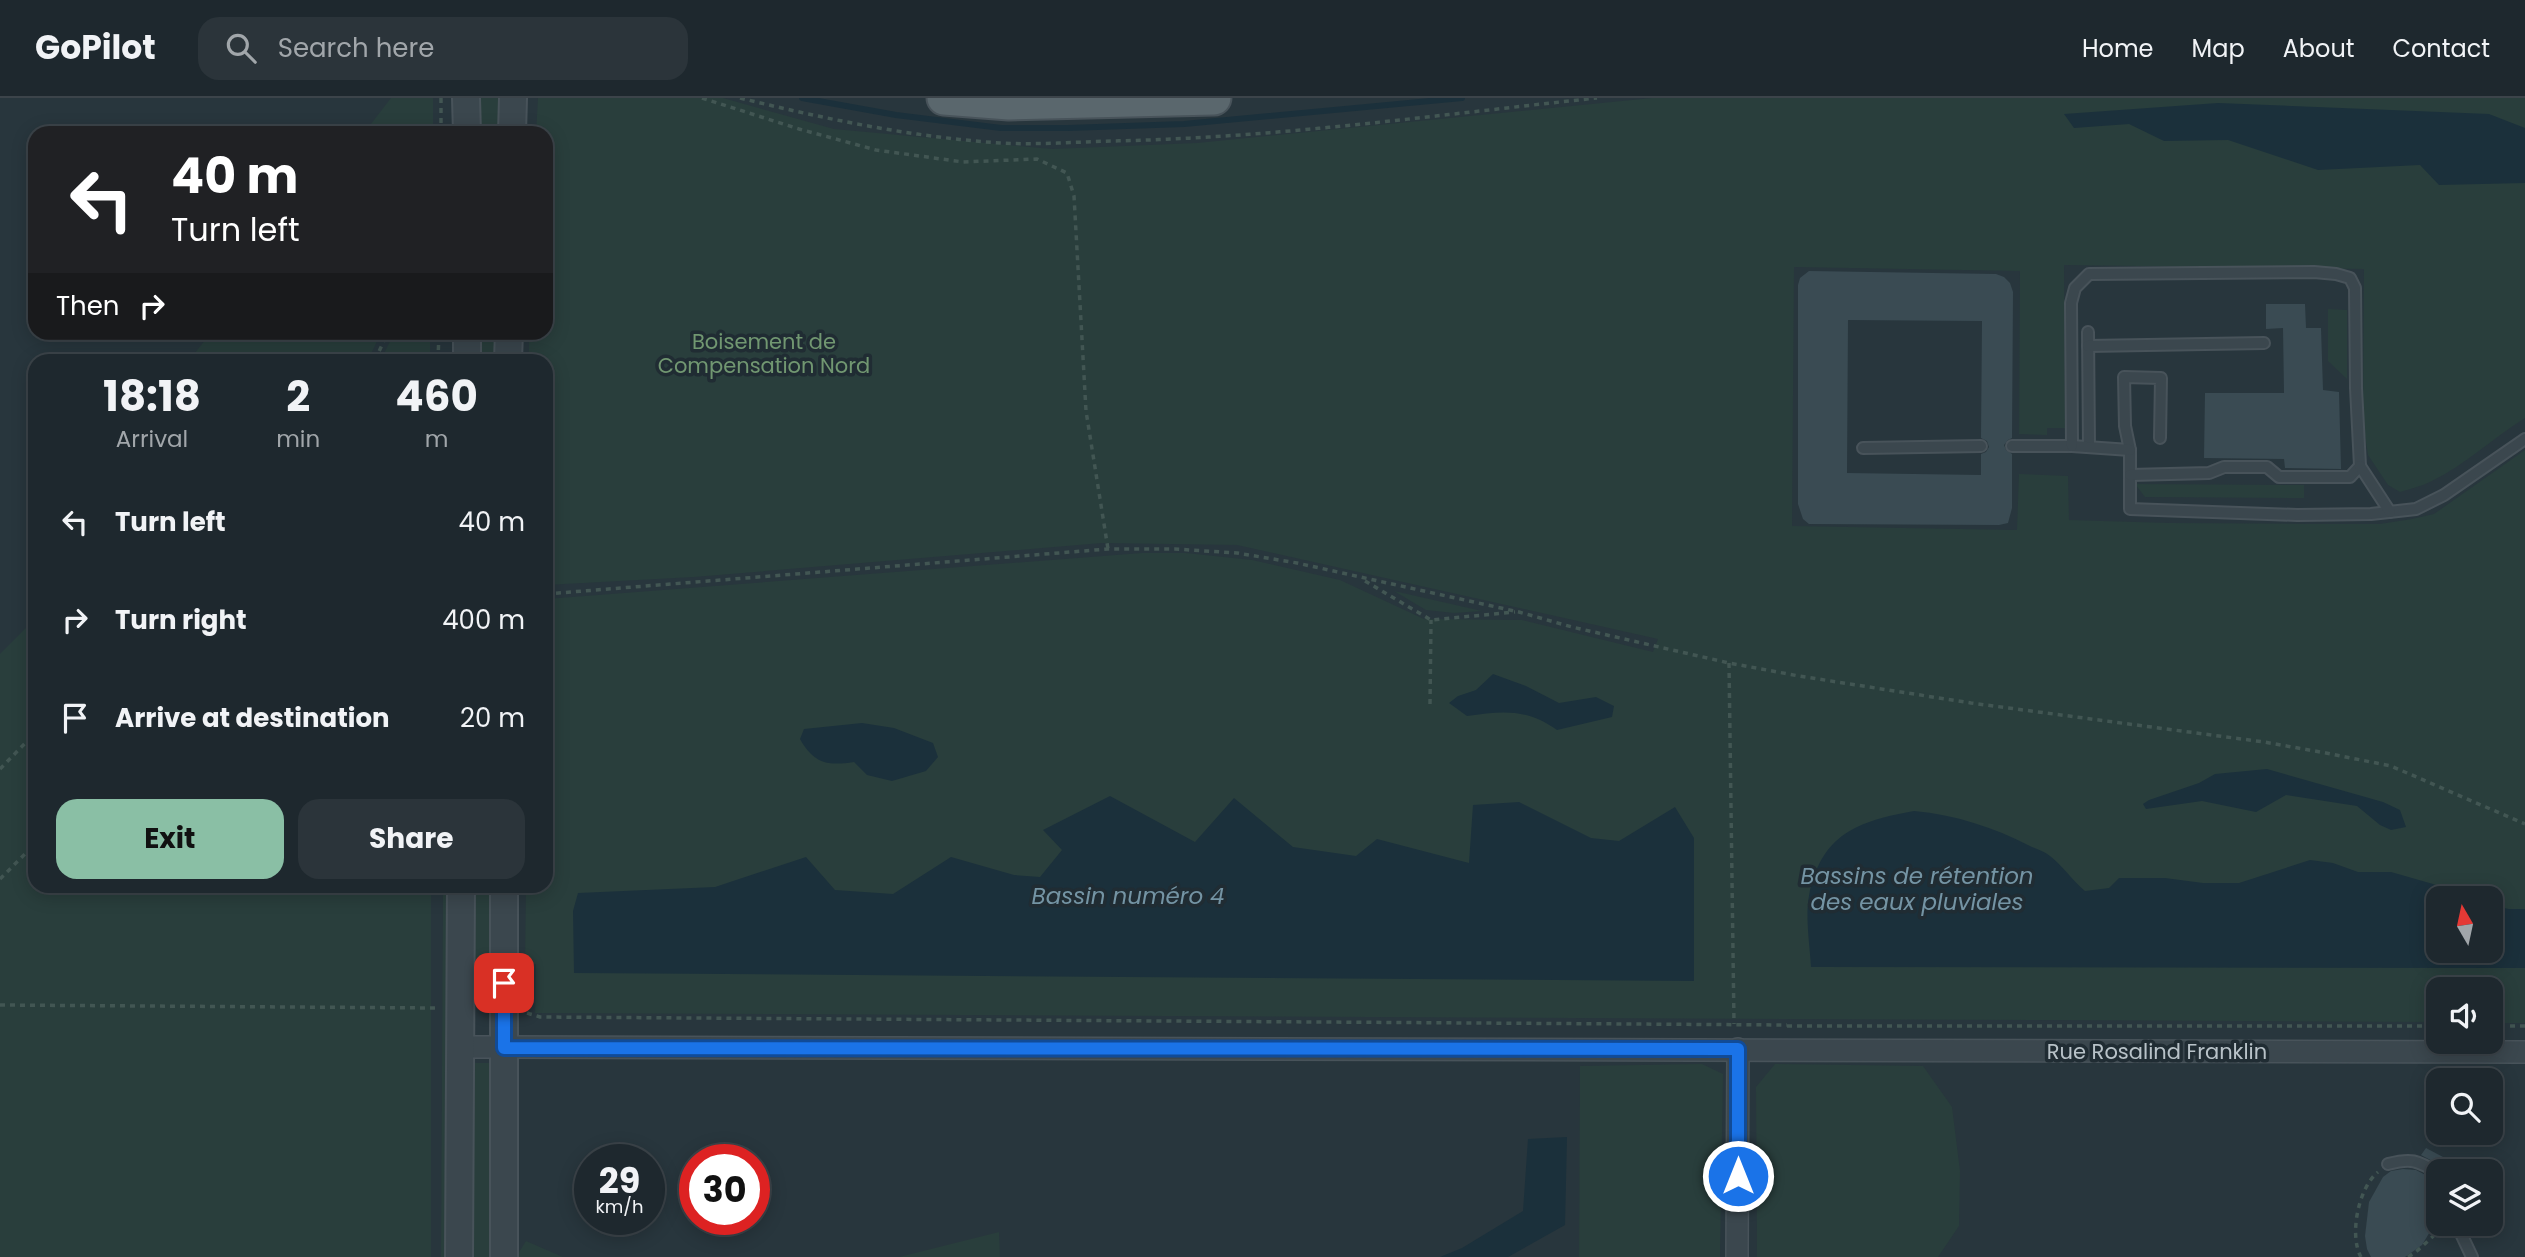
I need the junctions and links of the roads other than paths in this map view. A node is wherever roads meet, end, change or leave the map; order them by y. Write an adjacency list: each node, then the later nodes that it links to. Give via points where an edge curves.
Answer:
1 (466, 98): 5 (street)
2 (513, 98): 6 (street)
3 (944, 98): 4 (main road, via 1009,103)
4 (1214, 98)
5 (467, 126)
6 (512, 126)
7 (2088, 332): 9 (lane)
8 (2264, 343): 9 (lane)
9 (2088, 346): 16 (lane)
10 (2160, 438): 17 (lane, via 2161,377 2124,377)
11 (2525, 439): 20 (lane, via 2444,495 2416,509)
12 (1981, 446): 15 (lane)
13 (2012, 446): 14 (lane)
14 (2072, 446): 16 (lane); 18 (lane, via 2071,303 2074,288 2089,274 2336,274 2350,278 2355,288)
15 (1863, 447)
16 (2089, 447): 17 (lane)
17 (2130, 450): 19 (lane)
18 (2360, 466): 19 (lane, via 2350,477 2279,477 2267,467); 20 (lane)
19 (2130, 475): 20 (lane, via 2130,509 2297,515)
20 (2390, 512)
21 (461, 893): 23 (street)
22 (504, 893): 24 (street)
23 (460, 1046): 24 (street, Rue Rosalind Franklin); 30 (street)
24 (504, 1048): 25 (street, Rue Rosalind Franklin); 31 (street)
25 (1738, 1049): 26 (street, Rue Rosalind Franklin); 32 (street)
26 (2525, 1052)
27 (2388, 1164): 28 (lane, via 2405,1160)
28 (2426, 1165)
29 (2461, 1236): 33 (lane)
30 (459, 1257)
31 (504, 1257)
32 (1737, 1257)
33 (2472, 1257)

